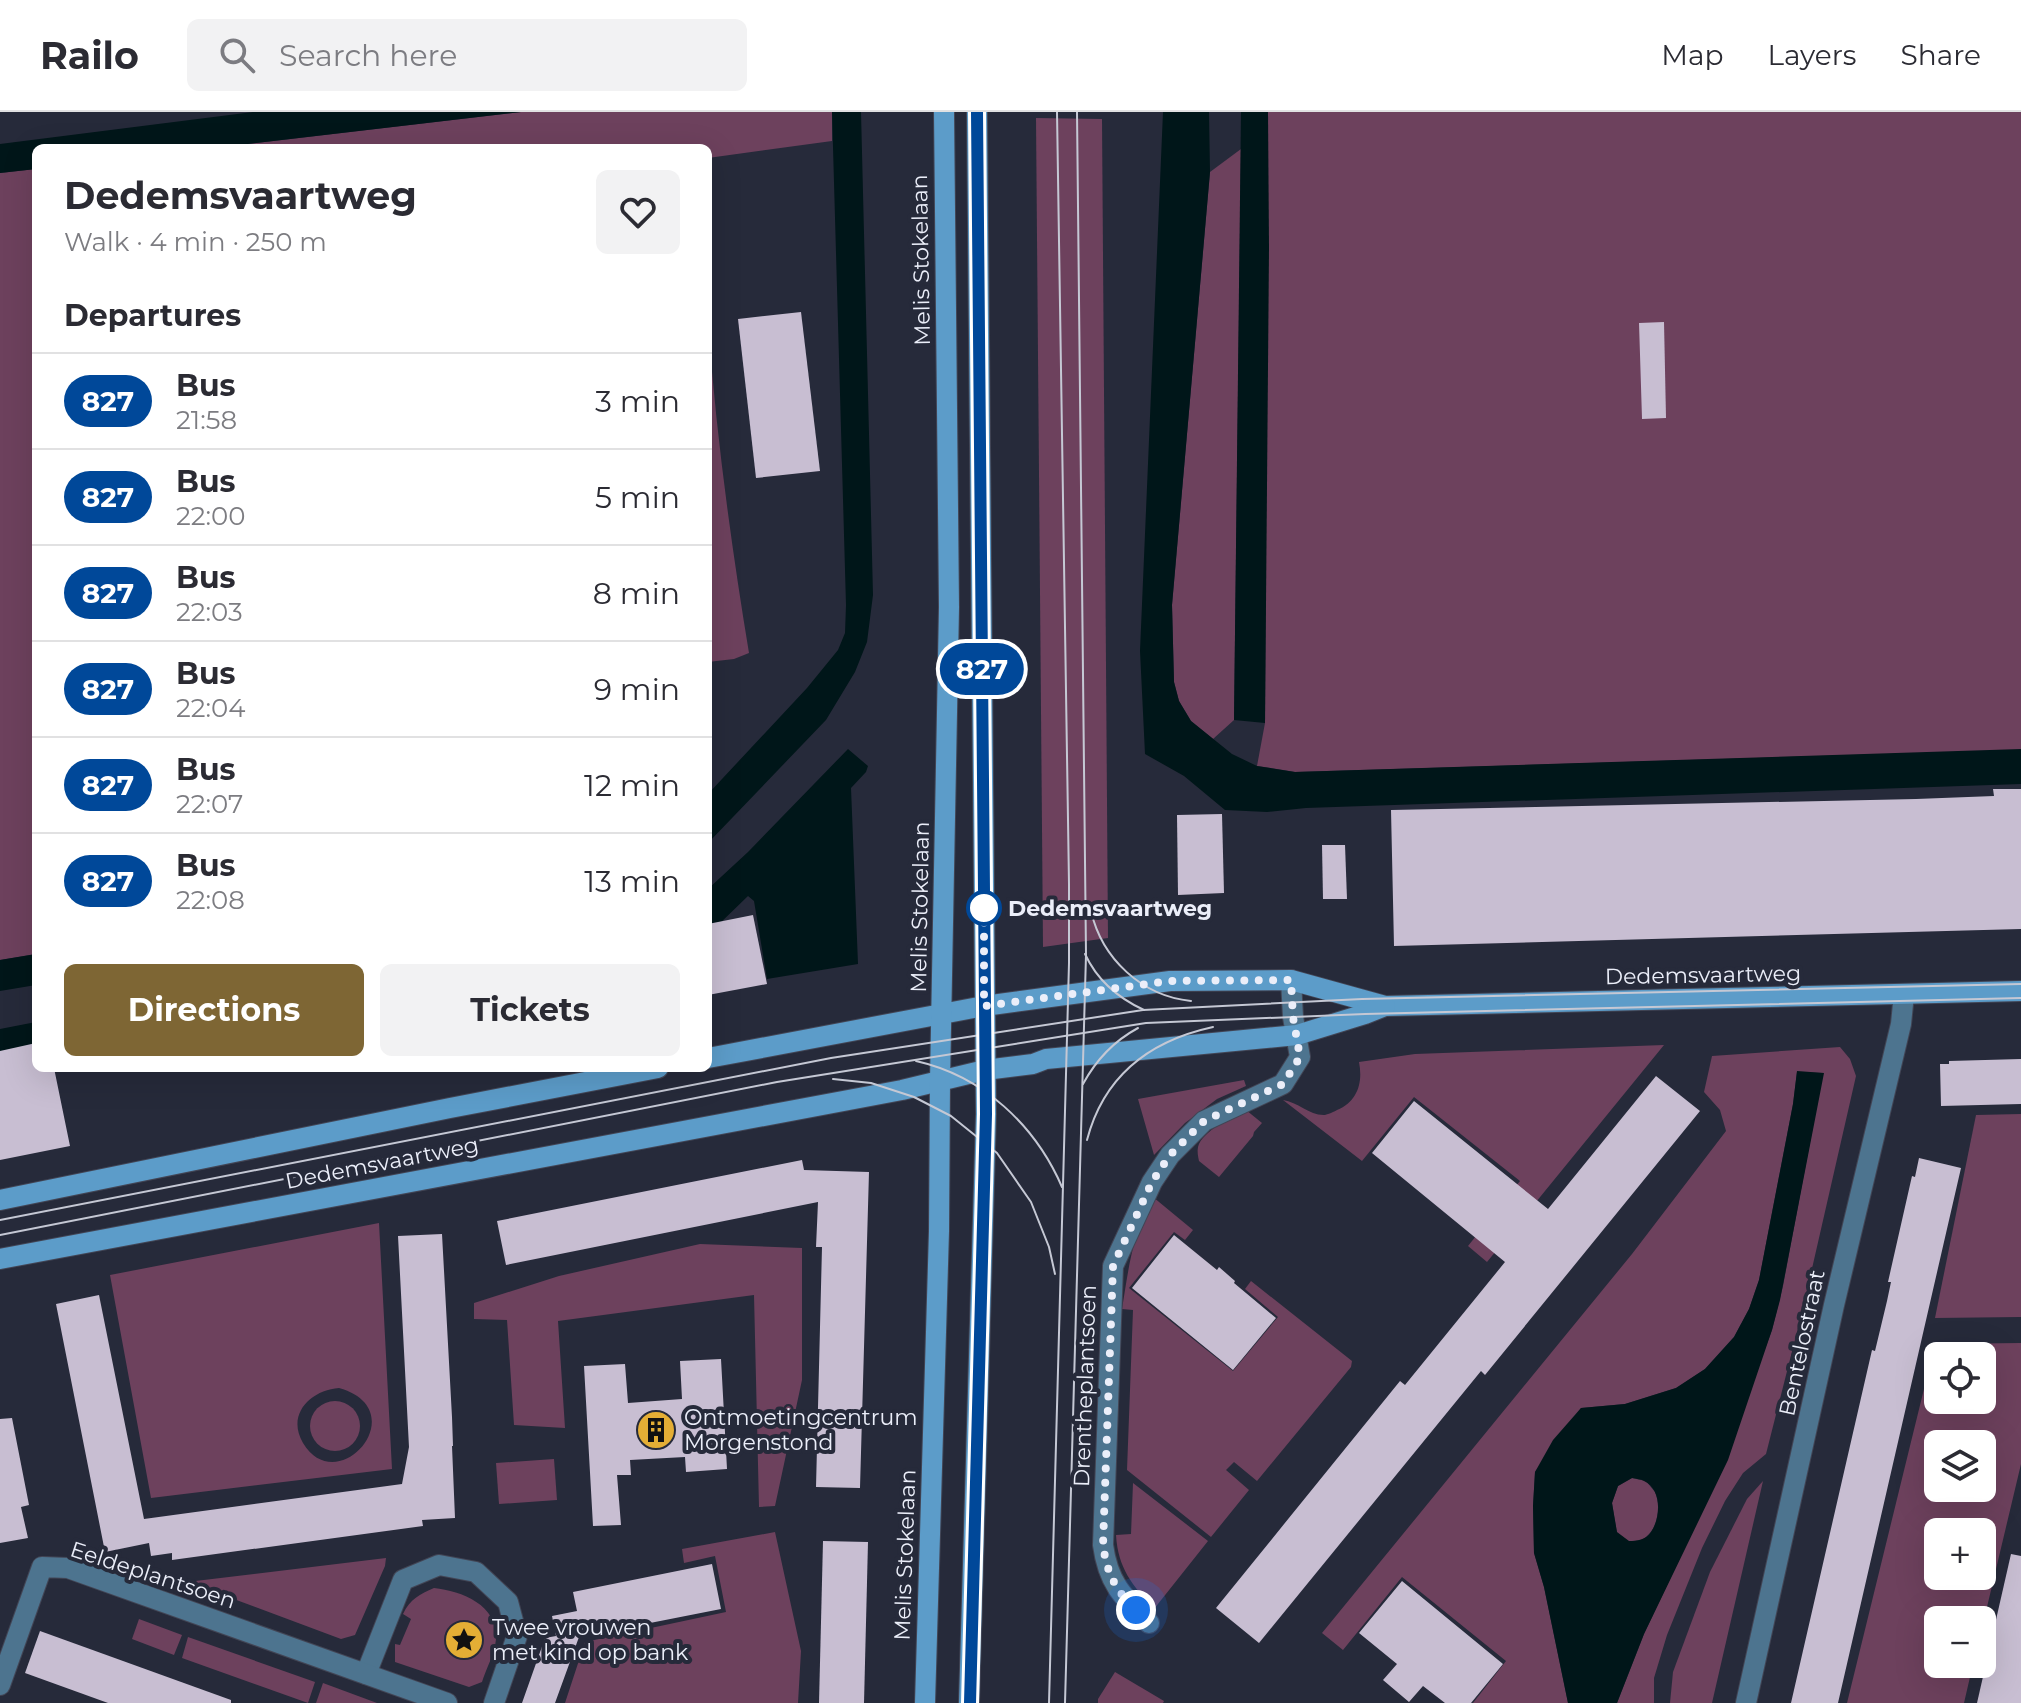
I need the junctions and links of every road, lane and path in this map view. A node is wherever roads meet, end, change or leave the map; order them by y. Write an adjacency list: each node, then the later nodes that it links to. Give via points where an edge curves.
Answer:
1 (944, 112): 8 (street, Melis Stokelaan, via 949,607)
2 (977, 112): 6 (street)
3 (1291, 980): 6 (street, Dedemsvaartweg, via 1170,981); 7 (street, Dedemsvaartweg); 9 (street, Drentheplantsoen)
4 (2021, 991): 5 (street, Dedemsvaartweg)
5 (1904, 994): 7 (street, Dedemsvaartweg); 23 (street, Bentelostraat)
6 (984, 1006): 8 (street, Dedemsvaartweg); 11 (street)
7 (1385, 1006): 9 (street, Dedemsvaartweg)
8 (942, 1014): 10 (street, Dedemsvaartweg); 13 (street, Melis Stokelaan)
9 (1297, 1035): 11 (street, Dedemsvaartweg, via 1046,1059); 16 (street, Drentheplantsoen, via 1300,1057 1283,1084 1204,1121 1170,1155 1113,1266 1103,1545 1106,1567 1123,1597)
10 (712, 1057)
11 (985, 1070): 13 (street, Dedemsvaartweg); 22 (street)
12 (637, 1072): 14 (street, Dedemsvaartweg)
13 (940, 1081): 15 (street, Dedemsvaartweg); 21 (street, Melis Stokelaan)
14 (0, 1200)
15 (0, 1259)
16 (1149, 1623)
17 (366, 1674): 18 (street, Eeldeplantsoen, via 68,1568 42,1567); 19 (street, Eeldeplantsoen); 20 (street, via 403,1580 439,1565 476,1572 508,1602 517,1636)
18 (0, 1685)
19 (447, 1703)
20 (494, 1703)
21 (925, 1703)
22 (969, 1703)
23 (1746, 1703)

